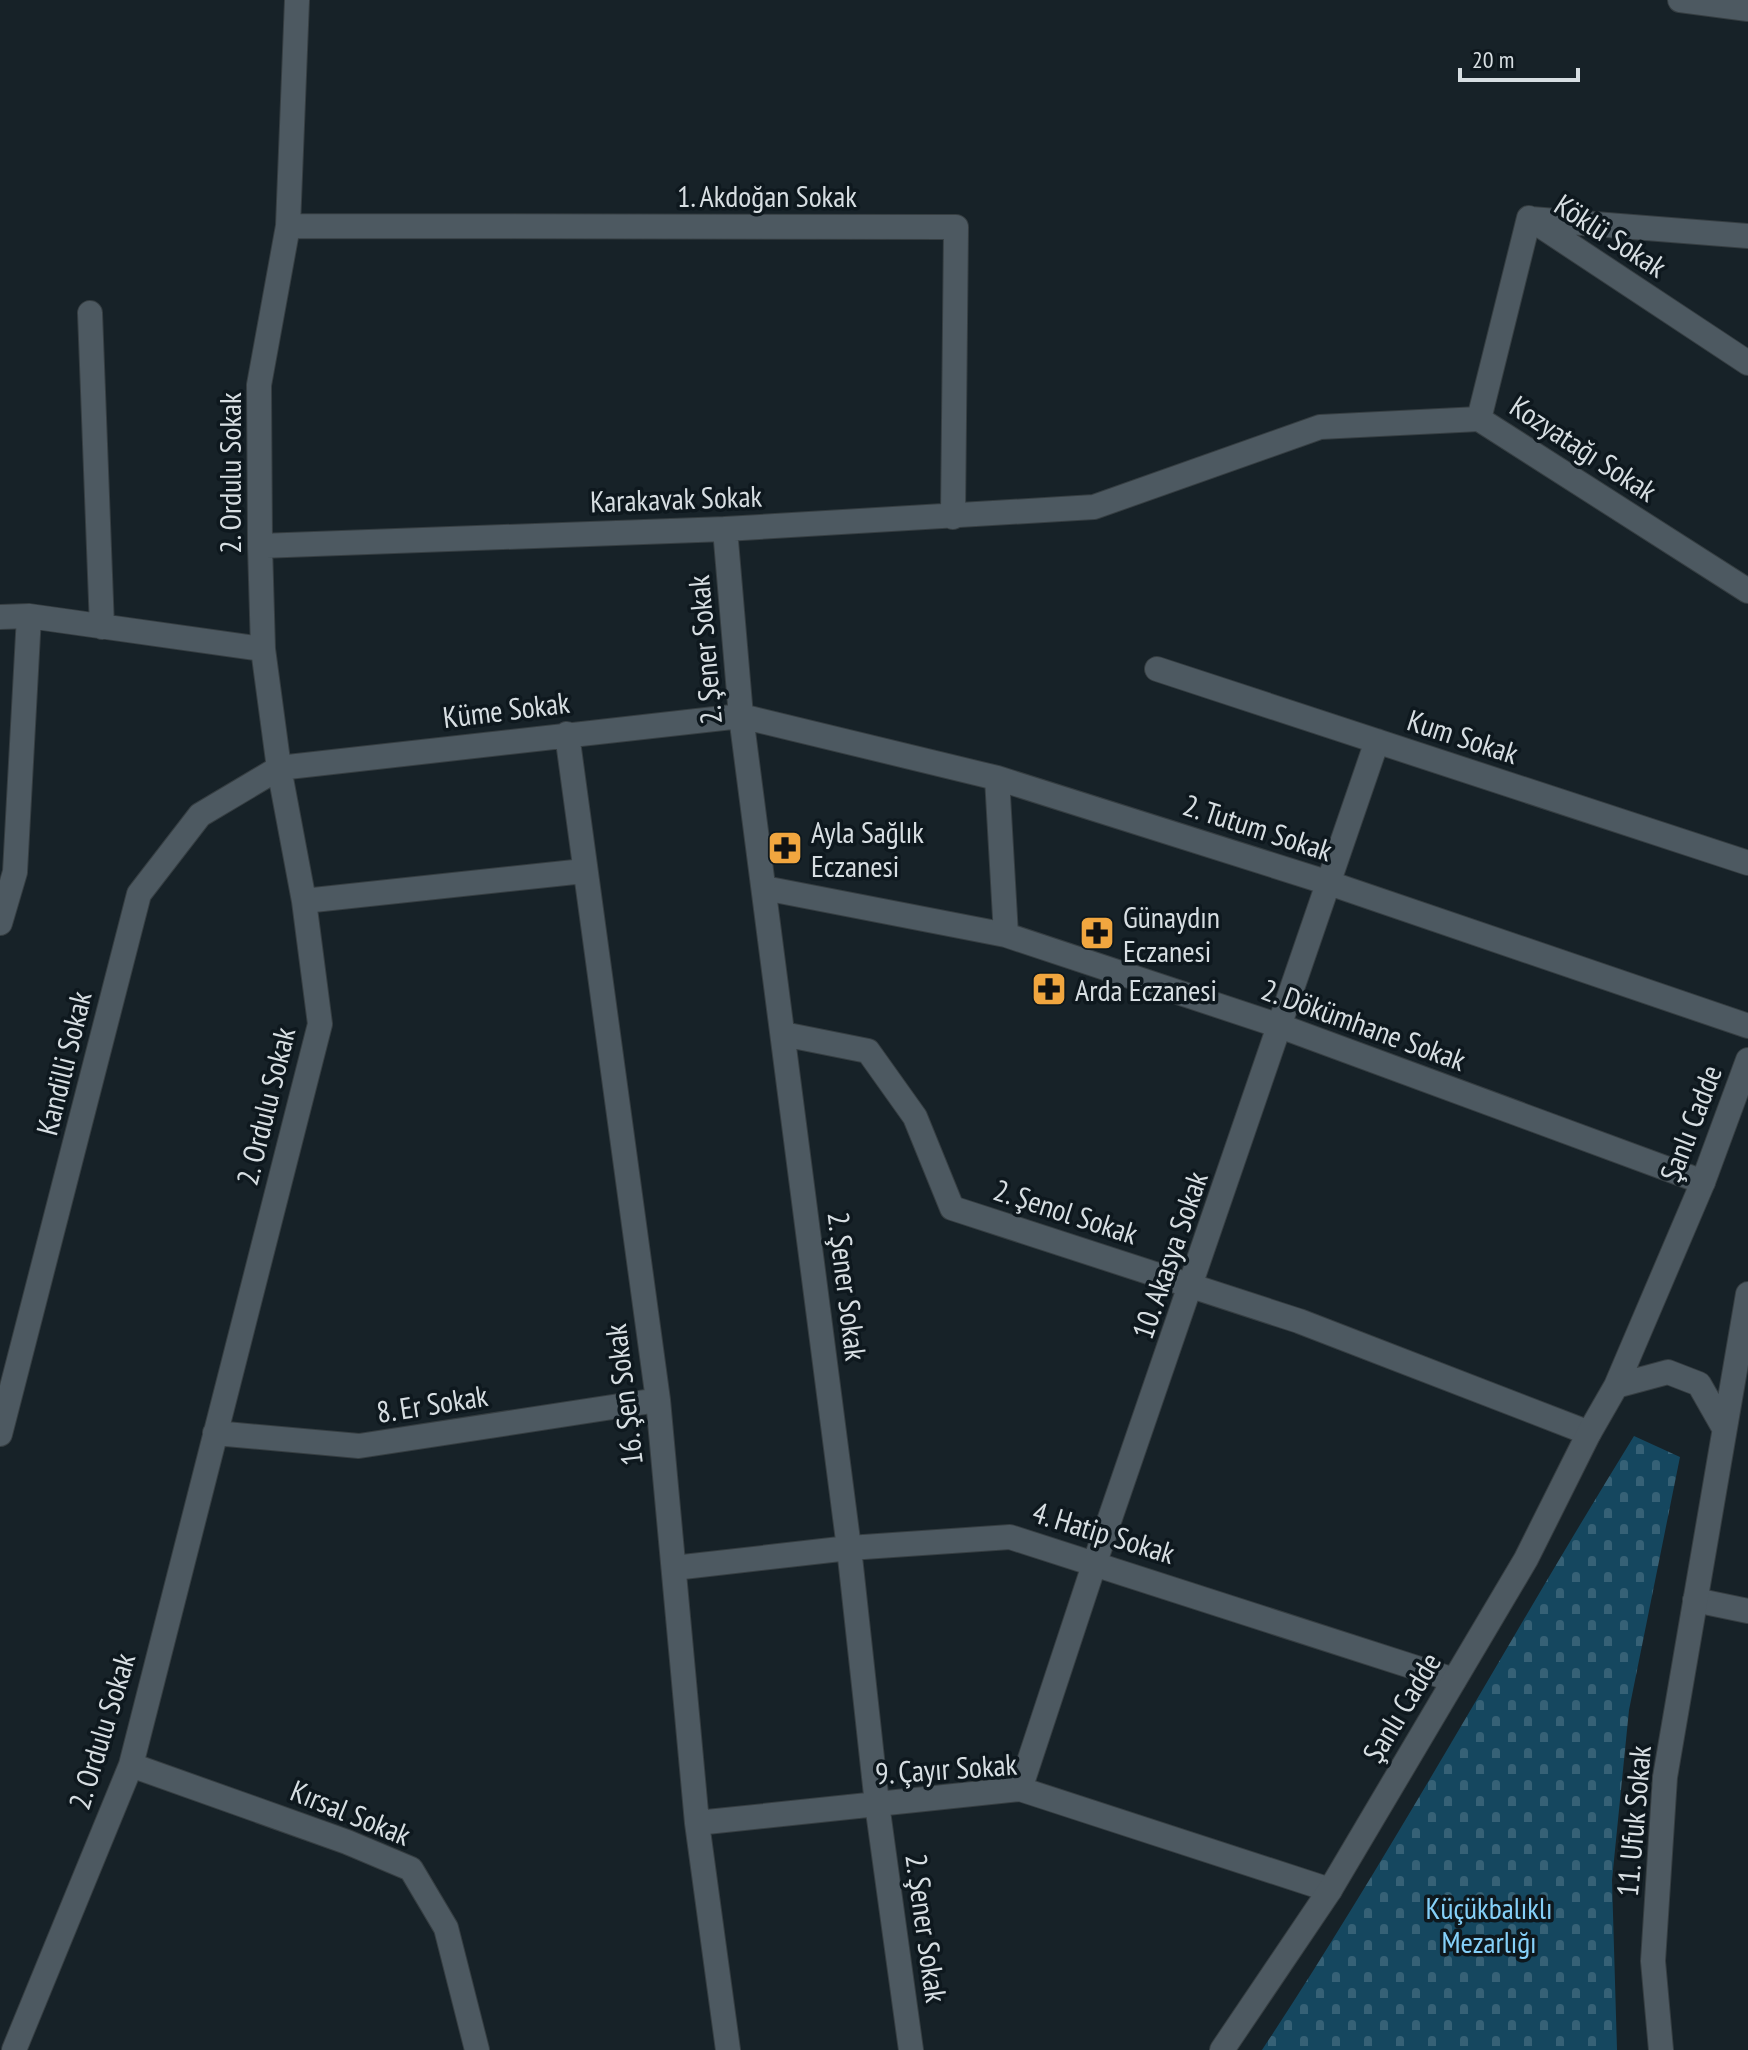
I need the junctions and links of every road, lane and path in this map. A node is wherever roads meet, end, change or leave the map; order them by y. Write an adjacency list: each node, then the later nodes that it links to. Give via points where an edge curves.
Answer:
1 (297, 0): 5 (street, 2. Ordulu Sokak)
2 (1680, 0): 3 (street)
3 (1748, 9)
4 (1529, 218): 6 (street); 8 (street, Köklü Sokak); 9 (street, Köklü Sokak)
5 (288, 226): 11 (street, 1. Akdoğan Sokak, via 956,227); 13 (street, 2. Ordulu Sokak, via 259,385)
6 (1748, 236)
7 (90, 313): 17 (street)
8 (1748, 363)
9 (1479, 419): 10 (street, Kozyatağı Sokak, via 1320,427); 14 (street, Kozyatağı Sokak)
10 (1094, 507): 11 (street, Karakavak Sokak)
11 (953, 517): 12 (street, Karakavak Sokak)
12 (725, 529): 13 (street, Karakavak Sokak); 20 (street, 2. Şener Sokak)
13 (260, 546): 18 (street, 2. Ordulu Sokak)
14 (1748, 591)
15 (29, 616): 16 (street); 17 (street); 30 (street, via 15,872)
16 (0, 617)
17 (102, 627): 18 (street)
18 (263, 649): 23 (street, 2. Ordulu Sokak)
19 (1157, 669): 22 (street, Kum Sokak)
20 (741, 716): 21 (street, Küme Sokak); 24 (street, 2. Tutum Sokak); 28 (street, 2. Şener Sokak)
21 (567, 734): 23 (street, Küme Sokak); 26 (street, 16. Şen Sokak)
22 (1377, 741): 25 (street, Kum Sokak); 27 (street, 10. Akasya Sokak)
23 (279, 768): 29 (street, 2. Ordulu Sokak); 44 (street, Kandilli Sokak, via 200,815 139,894)
24 (997, 778): 27 (street, 2. Tutum Sokak); 31 (street)
25 (1748, 863)
26 (584, 871): 29 (street); 40 (street, 16. Şen Sokak)
27 (1329, 883): 32 (street, 10. Akasya Sokak); 33 (street, 2. Tutum Sokak)
28 (764, 888): 31 (street, 2. Dökümhane Sokak); 34 (street, 2. Şener Sokak)
29 (304, 901): 42 (street, 2. Ordulu Sokak, via 320,1024)
30 (0, 923)
31 (1006, 935): 32 (street, 2. Dökümhane Sokak)
32 (1280, 1026): 36 (street, 2. Dökümhane Sokak); 37 (street, 10. Akasya Sokak)
33 (1748, 1026)
34 (783, 1034): 37 (street, 2. Şenol Sokak, via 868,1051 915,1117 952,1208); 45 (street, 2. Şener Sokak)
35 (1748, 1060): 36 (street, Şanlı Cadde)
36 (1703, 1182): 39 (street, Şanlı Cadde)
37 (1192, 1285): 43 (street, 2. Şenol Sokak); 46 (street, 10. Akasya Sokak)
38 (1748, 1294): 41 (street)
39 (1616, 1386): 41 (street, via 1668,1372 1699,1384); 43 (street, Şanlı Cadde)
40 (658, 1400): 42 (street, 8. Er Sokak, via 359,1446); 47 (street, 16. Şen Sokak)
41 (1724, 1428): 48 (street)
42 (215, 1433): 51 (street, 2. Ordulu Sokak)
43 (1589, 1433): 50 (street, Şanlı Cadde, via 1526,1559)
44 (0, 1434)
45 (849, 1548): 46 (street, 4. Hatip Sokak, via 1010,1537); 47 (street, 4. Hatip Sokak); 53 (street, 2. Şener Sokak)
46 (1095, 1562): 50 (street, 4. Hatip Sokak); 52 (street, 10. Akasya Sokak)
47 (674, 1568): 54 (street, 16. Şen Sokak)
48 (1695, 1600): 49 (street); 61 (street, 11. Ufuk Sokak, via 1665,1777 1653,1961)
49 (1748, 1611)
50 (1454, 1680): 55 (street, Şanlı Cadde)
51 (131, 1765): 56 (street, 2. Ordulu Sokak); 57 (street, Kırsal Sokak, via 411,1869 446,1928)
52 (1020, 1789): 53 (street, 9. Çayır Sokak); 55 (street, 9. Çayır Sokak)
53 (877, 1804): 54 (street, 9. Çayır Sokak); 59 (street, 2. Şener Sokak)
54 (697, 1823): 58 (street, 16. Şen Sokak)
55 (1330, 1890): 60 (street, Şanlı Cadde)
56 (14, 2050)
57 (477, 2050)
58 (728, 2050)
59 (911, 2050)
60 (1222, 2050)
61 (1661, 2050)

